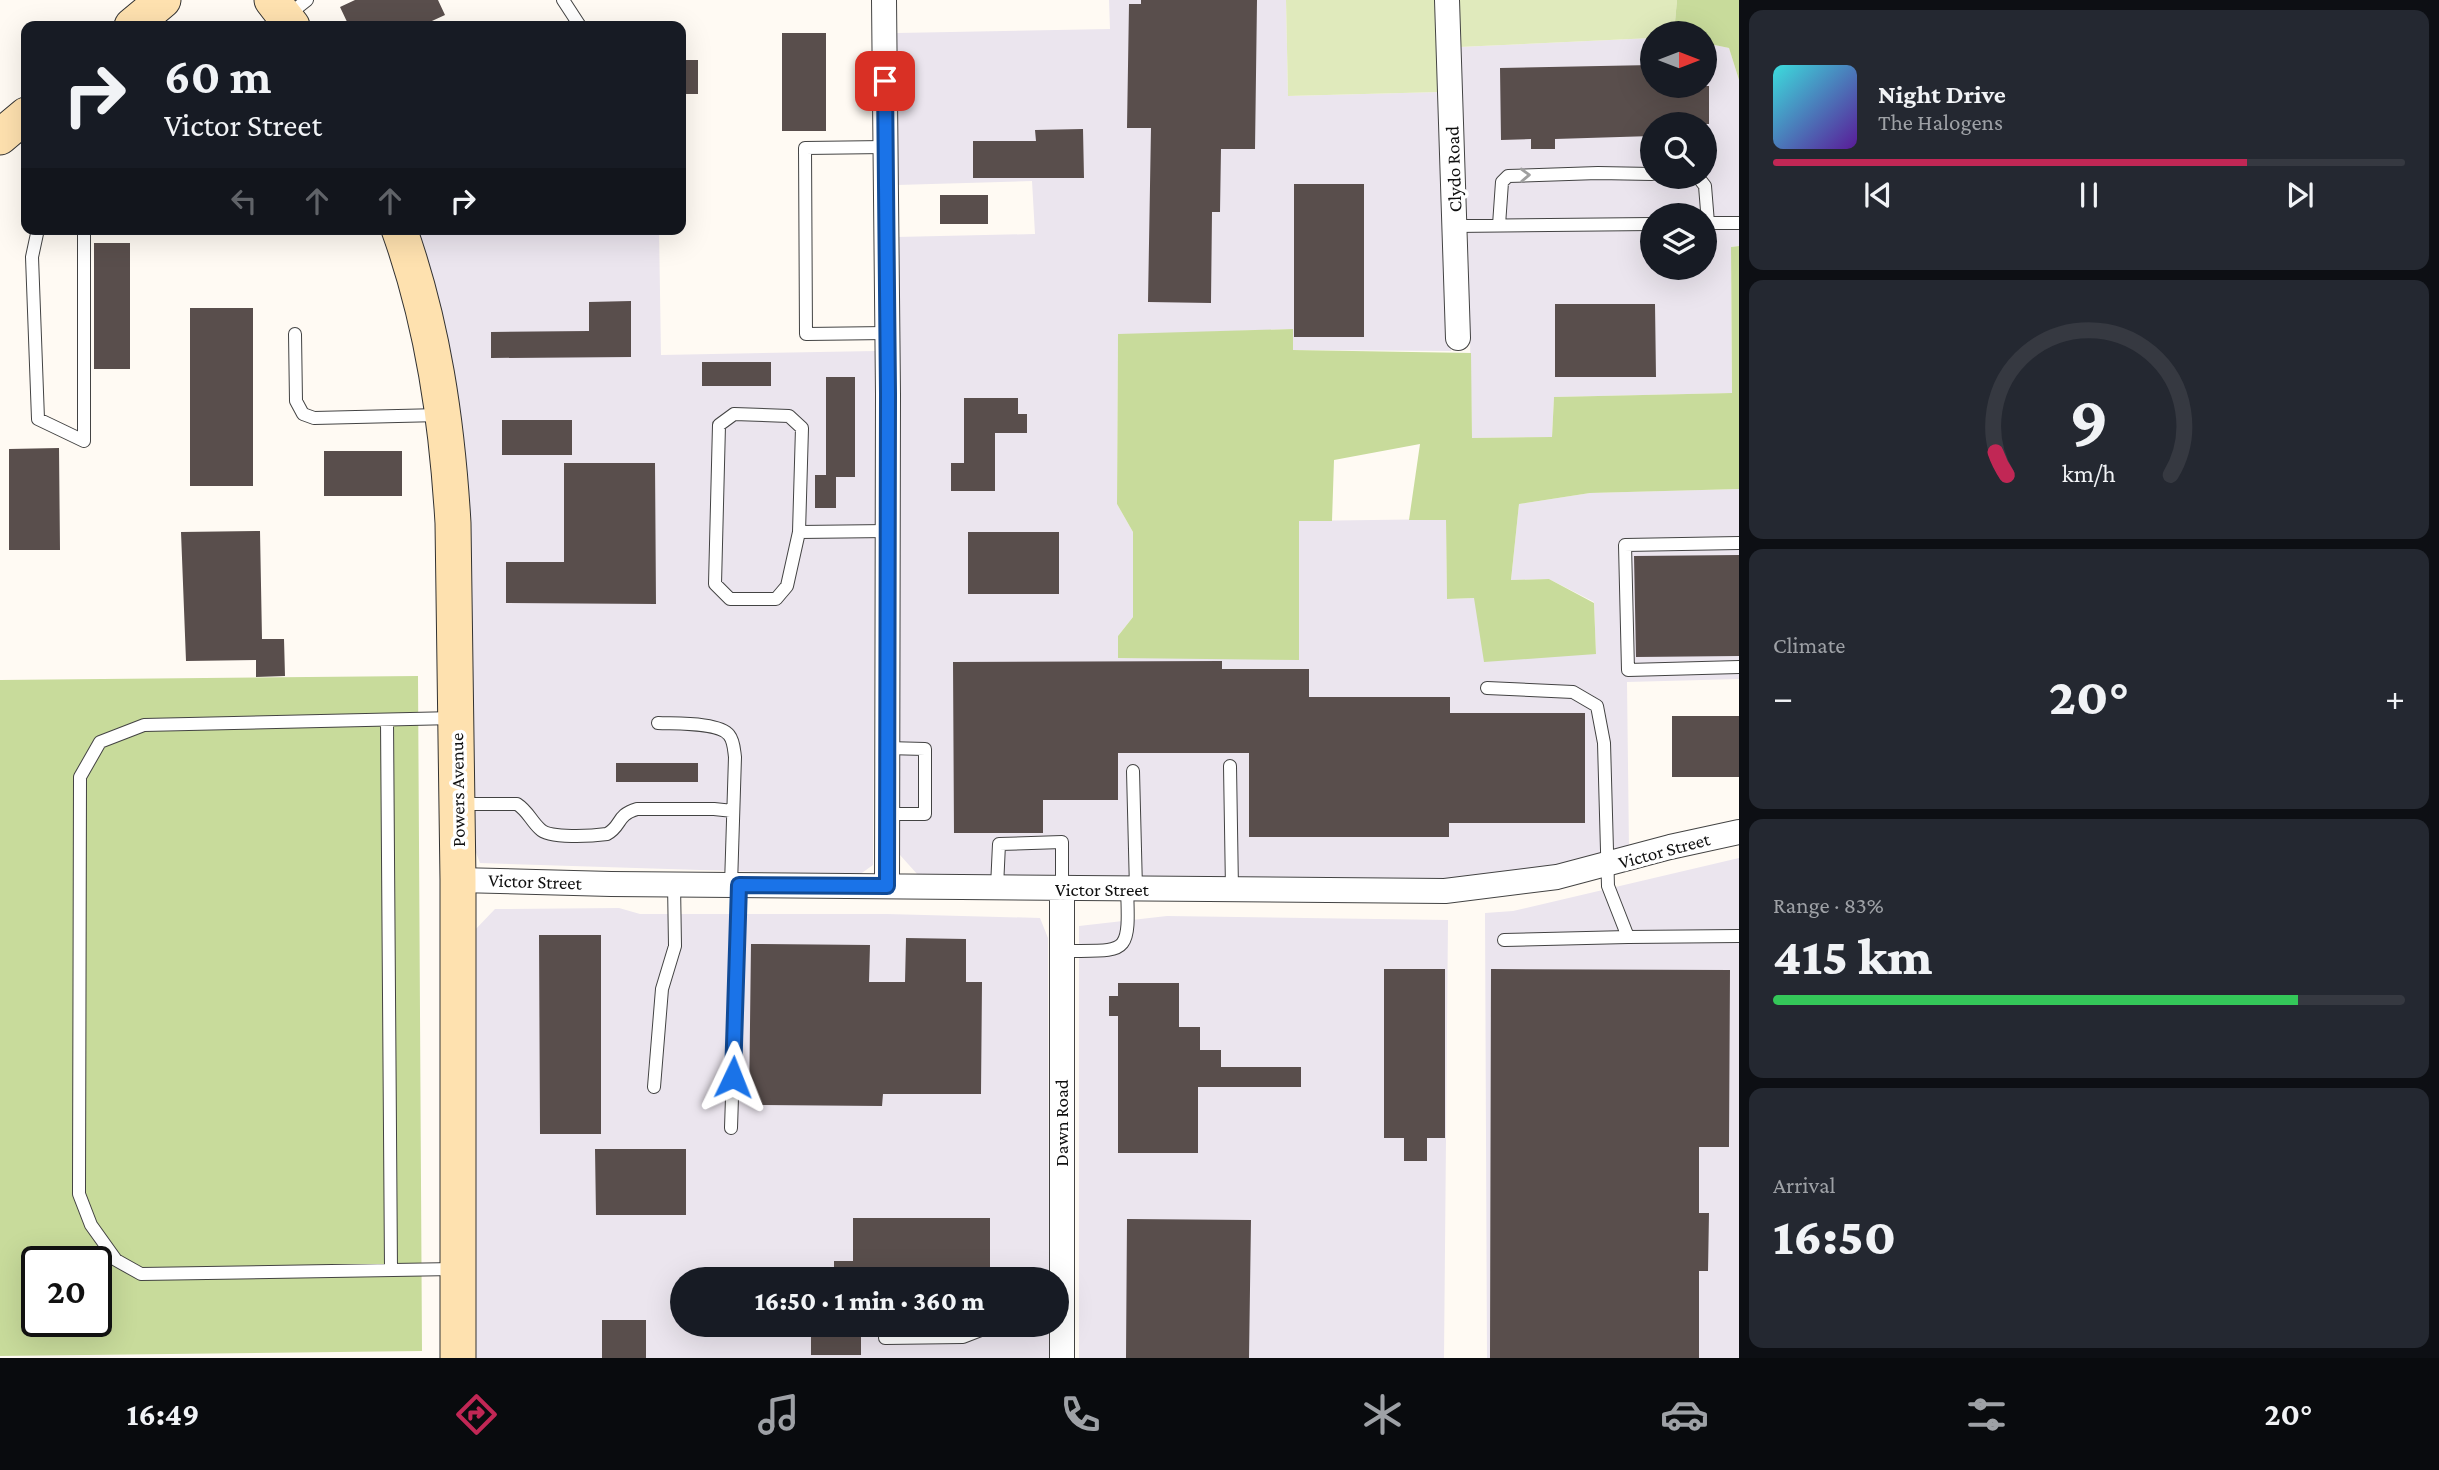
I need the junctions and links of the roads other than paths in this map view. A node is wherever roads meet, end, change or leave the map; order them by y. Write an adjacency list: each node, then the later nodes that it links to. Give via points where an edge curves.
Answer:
1 (163, 0): 5 (street)
2 (563, 0): 6 (lane)
3 (883, 0): 9 (street)
4 (1447, 0): 15 (street, Clydo Road)
5 (138, 21)
6 (577, 21)
7 (21, 119): 8 (street)
8 (0, 137)
9 (885, 147): 19 (street); 19 (lane, via 805,148 806,334)
10 (1640, 174): 14 (lane, one-way to 10, via 1502,182 1508,176)
11 (1717, 223): 12 (lane)
12 (1739, 223)
13 (1640, 224): 14 (lane)
14 (1499, 225): 15 (lane)
15 (1454, 226): 21 (street, Clydo Road)
16 (37, 235): 17 (lane, via 32,257 38,419 84,442)
17 (84, 235)
18 (401, 235): 22 (street, Powers Avenue, via 413,269)
19 (887, 333): 23 (street)
20 (295, 334): 22 (lane, via 296,401 303,414 314,418)
21 (1458, 338)
22 (444, 415): 28 (street, Powers Avenue, via 453,523)
23 (888, 531): 24 (lane); 31 (street)
24 (800, 532): 24 (lane, via 802,428 789,416 734,414 719,425 715,584 730,599 776,599 787,586)
25 (1739, 543): 26 (lane, via 1625,545 1628,670)
26 (1739, 667)
27 (1487, 688): 38 (lane, via 1573,692 1597,706 1604,743)
28 (456, 718): 29 (lane); 34 (street, Powers Avenue)
29 (387, 720): 55 (lane); 55 (lane, via 144,725 100,741 80,777 79,1194 91,1225 116,1260 141,1274)
30 (658, 723): 35 (lane, via 714,727 729,735 735,757)
31 (887, 748): 36 (street); 36 (lane, via 925,749 925,814)
32 (1230, 766): 46 (lane)
33 (1133, 771): 45 (lane)
34 (457, 804): 35 (lane, via 517,804 526,809 541,832 551,835 607,834 626,812 637,808); 39 (street, Powers Avenue)
35 (733, 811): 41 (lane)
36 (887, 814): 42 (street)
37 (1739, 832): 38 (street, Victor Street)
38 (1606, 865): 46 (street, Victor Street, via 1557,877 1445,891); 48 (lane, via 1608,886)
39 (458, 880): 40 (street, Victor Street); 54 (street, Powers Avenue)
40 (674, 884): 41 (street, Victor Street); 51 (lane, via 675,946 662,989)
41 (735, 885): 42 (street, Victor Street); 52 (lane)
42 (887, 886): 43 (street, Victor Street)
43 (997, 887): 44 (street, Victor Street); 44 (lane, via 999,844 1062,842)
44 (1062, 889): 45 (street, Victor Street); 50 (street, Dawn Road)
45 (1131, 889): 46 (street, Victor Street); 50 (lane, via 1128,930 1121,947)
46 (1232, 889)
47 (1739, 936): 48 (lane)
48 (1628, 937): 49 (lane)
49 (1504, 940)
50 (1062, 951): 53 (street, Dawn Road)
51 (654, 1087)
52 (731, 1128)
53 (1059, 1267)
54 (458, 1268): 55 (lane); 59 (street, Powers Avenue)
55 (391, 1269)
56 (962, 1337): 58 (lane)
57 (1060, 1337): 60 (street, Dawn Road)
58 (885, 1338)
59 (458, 1358)
60 (1062, 1358)

